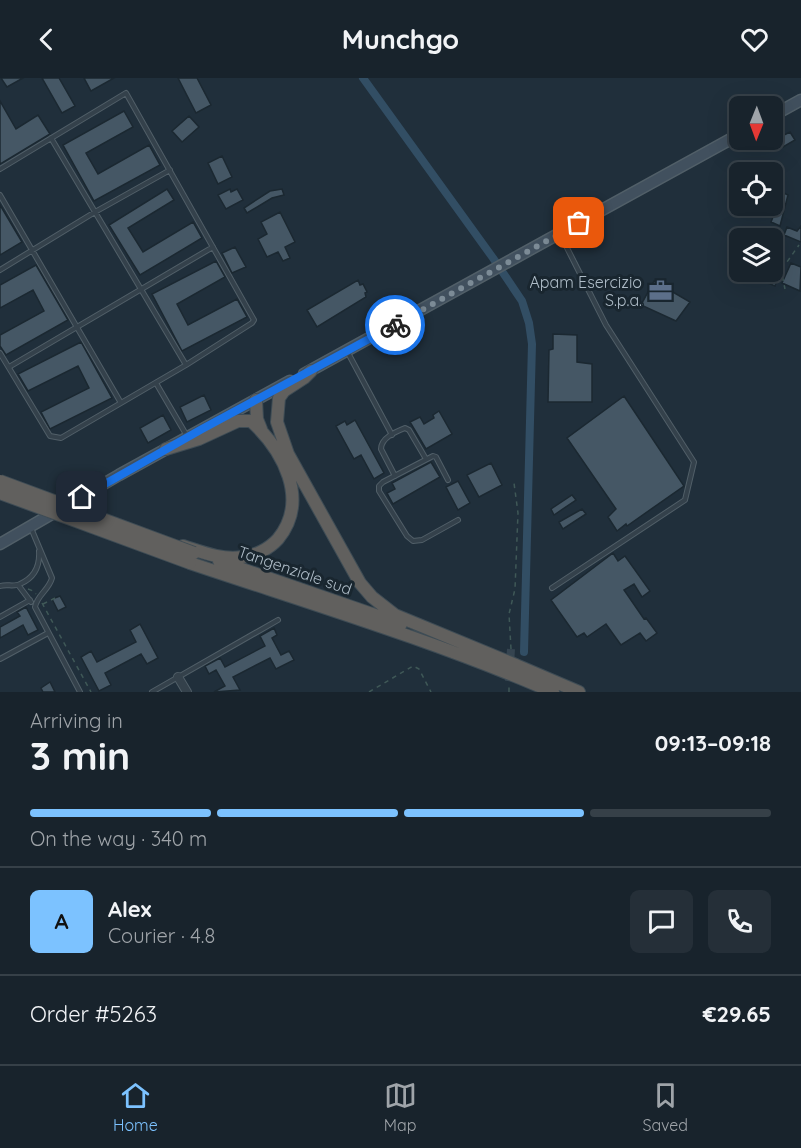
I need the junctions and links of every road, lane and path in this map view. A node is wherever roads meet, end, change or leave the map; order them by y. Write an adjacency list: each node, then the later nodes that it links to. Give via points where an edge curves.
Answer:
1 (801, 100): 2 (main road)
2 (783, 110)
3 (51, 138): 5 (lane); 6 (lane, via 126,93); 8 (lane)
4 (729, 140): 9 (main road)
5 (0, 169)
6 (170, 170): 8 (lane); 11 (lane)
7 (0, 195): 12 (lane)
8 (95, 212): 12 (lane); 16 (lane)
9 (560, 234): 19 (main road); 45 (lane, via 606,325 694,462 685,500)
10 (799, 245): 13 (path)
11 (213, 247): 16 (lane); 21 (lane, via 254,320)
12 (32, 250): 14 (lane); 18 (lane)
13 (783, 267)
14 (0, 270)
15 (783, 282): 17 (path)
16 (141, 289): 18 (lane); 21 (lane)
17 (784, 289)
18 (77, 327): 22 (lane); 26 (lane)
19 (346, 351): 23 (main road); 29 (lane)
20 (0, 353): 22 (lane)
21 (186, 365): 24 (lane)
22 (9, 368): 26 (lane, via 50,436 61,438)
23 (311, 370): 25 (main road); 27 (highway, via 279,398)
24 (156, 382): 26 (lane); 30 (lane)
25 (256, 400): 27 (highway); 28 (highway); 30 (main road)
26 (121, 403)
27 (277, 422): 55 (highway, via 288,454 360,583 372,597 395,615)
28 (261, 430): 31 (highway, via 251,422 238,421); 42 (highway, via 281,458 292,490 291,513 282,534 264,550 241,558)
29 (392, 435): 32 (lane, via 405,428 409,430); 33 (lane, via 383,440 381,449)
30 (188, 437): 31 (main road)
31 (166, 449): 39 (main road)
32 (426, 459): 33 (lane); 34 (lane, via 436,457)
33 (395, 476): 38 (lane, via 383,482 379,491 410,539 422,540)
34 (448, 480)
35 (0, 481): 42 (highway, Tangenziale sud, bridge)
36 (514, 483): 53 (path, via 518,513 515,590 509,614)
37 (0, 493): 42 (highway, Tangenziale sud, bridge)
38 (458, 520)
39 (31, 527): 40 (main road); 41 (lane)
40 (0, 544)
41 (39, 548): 44 (lane, via 37,569); 49 (lane, via 52,578)
42 (193, 555): 55 (highway, Tangenziale sud); 64 (highway, Tangenziale sud)
43 (0, 585): 44 (lane)
44 (19, 586): 47 (lane)
45 (552, 588)
46 (55, 598): 48 (path)
47 (30, 600): 49 (lane); 50 (lane)
48 (42, 604)
49 (35, 607): 52 (lane)
50 (0, 617)
51 (278, 620): 56 (lane)
52 (48, 633): 54 (lane); 58 (lane)
53 (511, 649)
54 (0, 659)
55 (516, 665): 65 (highway, Tangenziale sud)
56 (178, 677): 59 (lane); 60 (street)
57 (509, 681): 63 (path)
58 (80, 692)
59 (152, 692)
60 (188, 692)
61 (369, 692): 62 (path, via 413,666 419,669)
62 (431, 692)
63 (509, 692)
64 (553, 692)
65 (579, 692)

